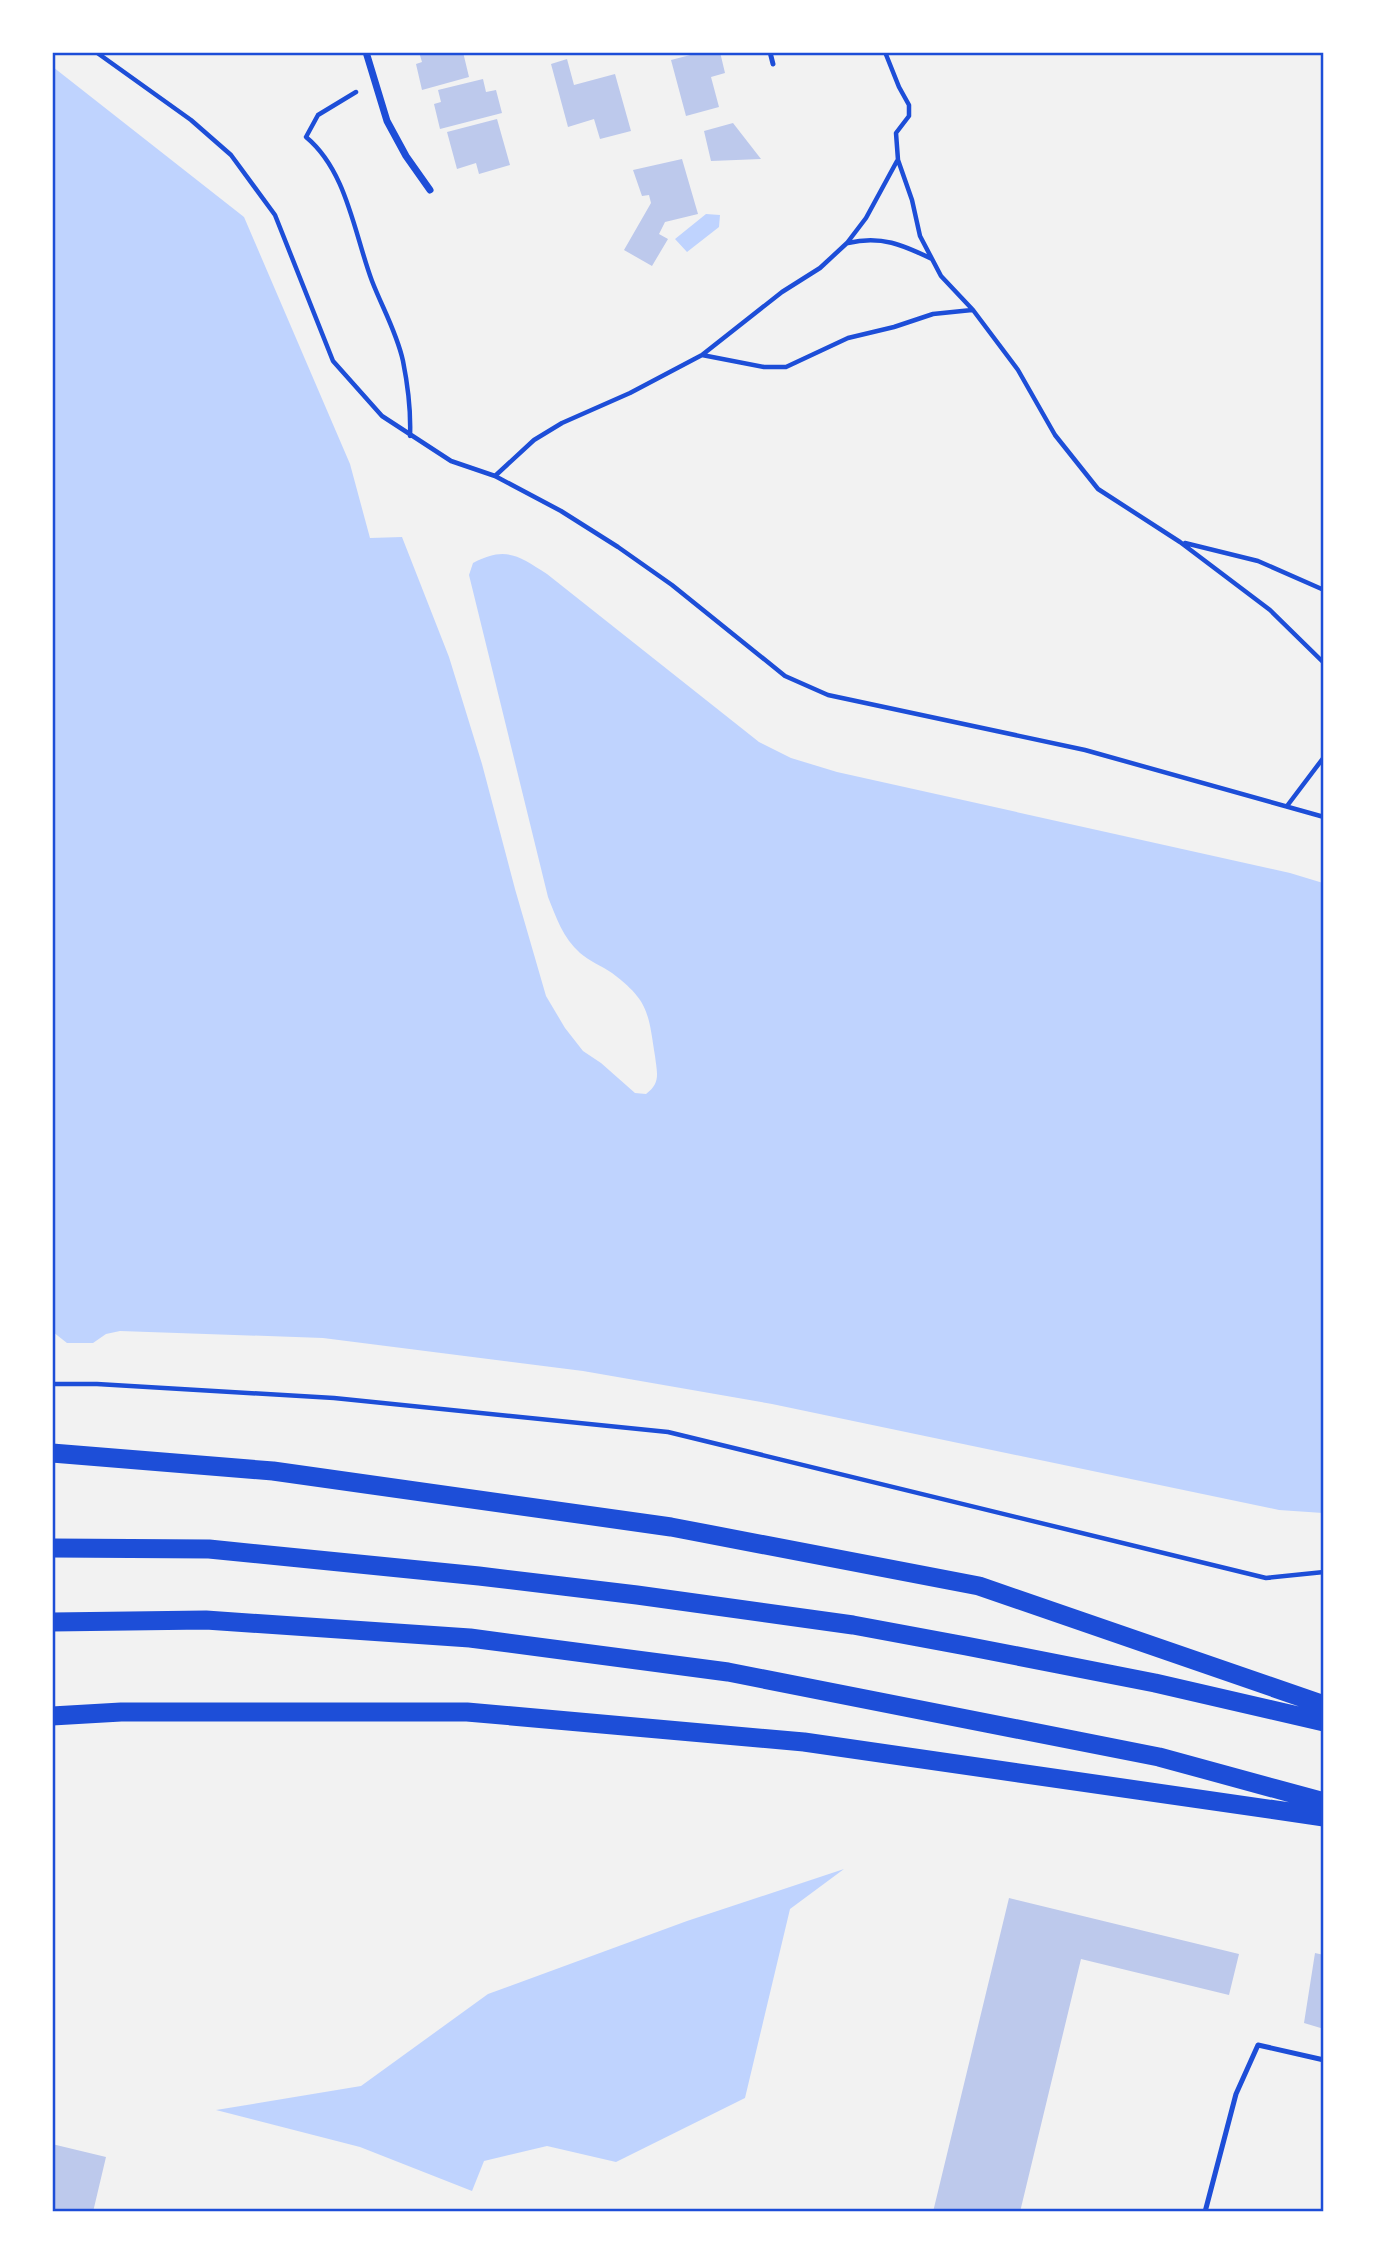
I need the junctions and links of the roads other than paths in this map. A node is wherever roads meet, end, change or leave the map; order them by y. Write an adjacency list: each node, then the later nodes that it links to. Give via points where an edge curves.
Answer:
1 (366, 52): 4 (street, via 387,121)
2 (770, 52): 3 (lane)
3 (774, 64)
4 (430, 190)
5 (52, 1453): 8 (highway, via 273,1471 671,1527 979,1586)
6 (52, 1548): 10 (highway, via 209,1549 651,1597 954,1643)
7 (52, 1622): 11 (highway, via 206,1620 470,1638 728,1672 1159,1757)
8 (1324, 1705)
9 (52, 1716): 12 (highway, via 467,1712 804,1742)
10 (1324, 1723)
11 (1324, 1802)
12 (1324, 1817)
13 (1324, 2060): 14 (lane, via 1258,2045 1236,2094)
14 (1205, 2211)

